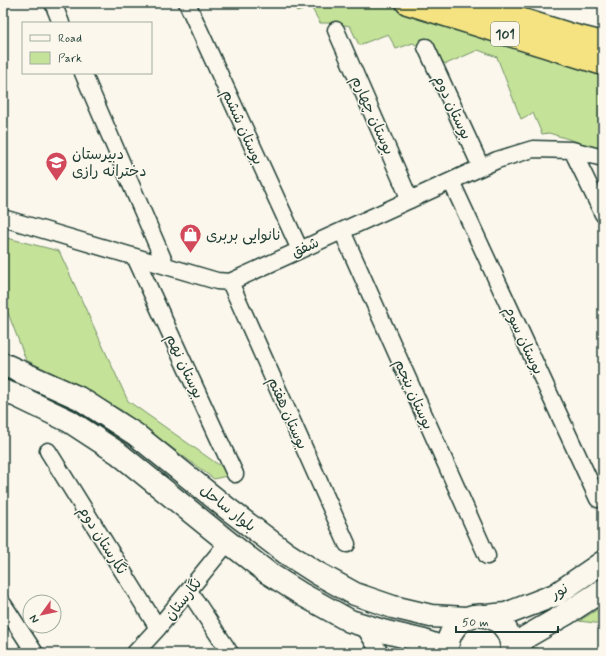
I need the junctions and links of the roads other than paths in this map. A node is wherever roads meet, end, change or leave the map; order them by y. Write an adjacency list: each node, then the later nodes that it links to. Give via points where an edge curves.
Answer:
1 (53, 3): 5 (street)
2 (187, 3): 19 (street, بوستان ششم)
3 (407, 3): 9 (highway, 101)
4 (468, 3): 7 (highway, 101)
5 (61, 22)
6 (336, 30): 15 (street, بوستان چهارم)
7 (603, 43)
8 (426, 47): 13 (street, بوستان دوم)
9 (603, 64)
10 (83, 74): 21 (street)
11 (572, 150): 12 (street, شفق); 13 (street, شفق, via 533,149); 16 (street)
12 (603, 158)
13 (481, 167): 14 (street, شفق)
14 (450, 181): 15 (street, شفق); 27 (street, بوستان سوم)
15 (410, 200): 18 (street, شفق)
16 (603, 214)
17 (3, 218): 20 (street)
18 (342, 231): 19 (street, شفق); 30 (street, بوستان پنجم)
19 (300, 250): 22 (street, شفق)
20 (135, 257): 21 (street); 26 (street, بوستان نهم)
21 (166, 266): 22 (street, via 216,281)
22 (230, 282): 29 (street, بوستان هفتم)
23 (4, 363): 24 (main road); 35 (main road, بلوار ساحل, via 80,398 135,434 286,553 355,594 431,616)
24 (10, 393): 28 (main road, بلوار ساحل, via 69,421 118,454)
25 (48, 451): 36 (street, نگارستان دوم)
26 (235, 474)
27 (598, 499)
28 (228, 542): 33 (street, نگارستان); 42 (main road, بلوار ساحل, via 268,573 350,620 424,641 438,646)
29 (347, 544)
30 (487, 556)
31 (603, 562): 35 (main road, نور, via 555,595 506,614)
32 (603, 590): 43 (main road, نور, via 526,637)
33 (189, 591): 36 (street, نگارستان); 40 (street)
34 (3, 604): 38 (street)
35 (477, 617): 42 (main road, via 457,624 447,643); 43 (main road, via 497,621 505,627 510,635)
36 (158, 628): 39 (street, نگارستان)
37 (368, 633): 41 (street)
38 (34, 653)
39 (135, 653)
40 (230, 653)
41 (380, 653)
42 (447, 653)
43 (513, 653)

